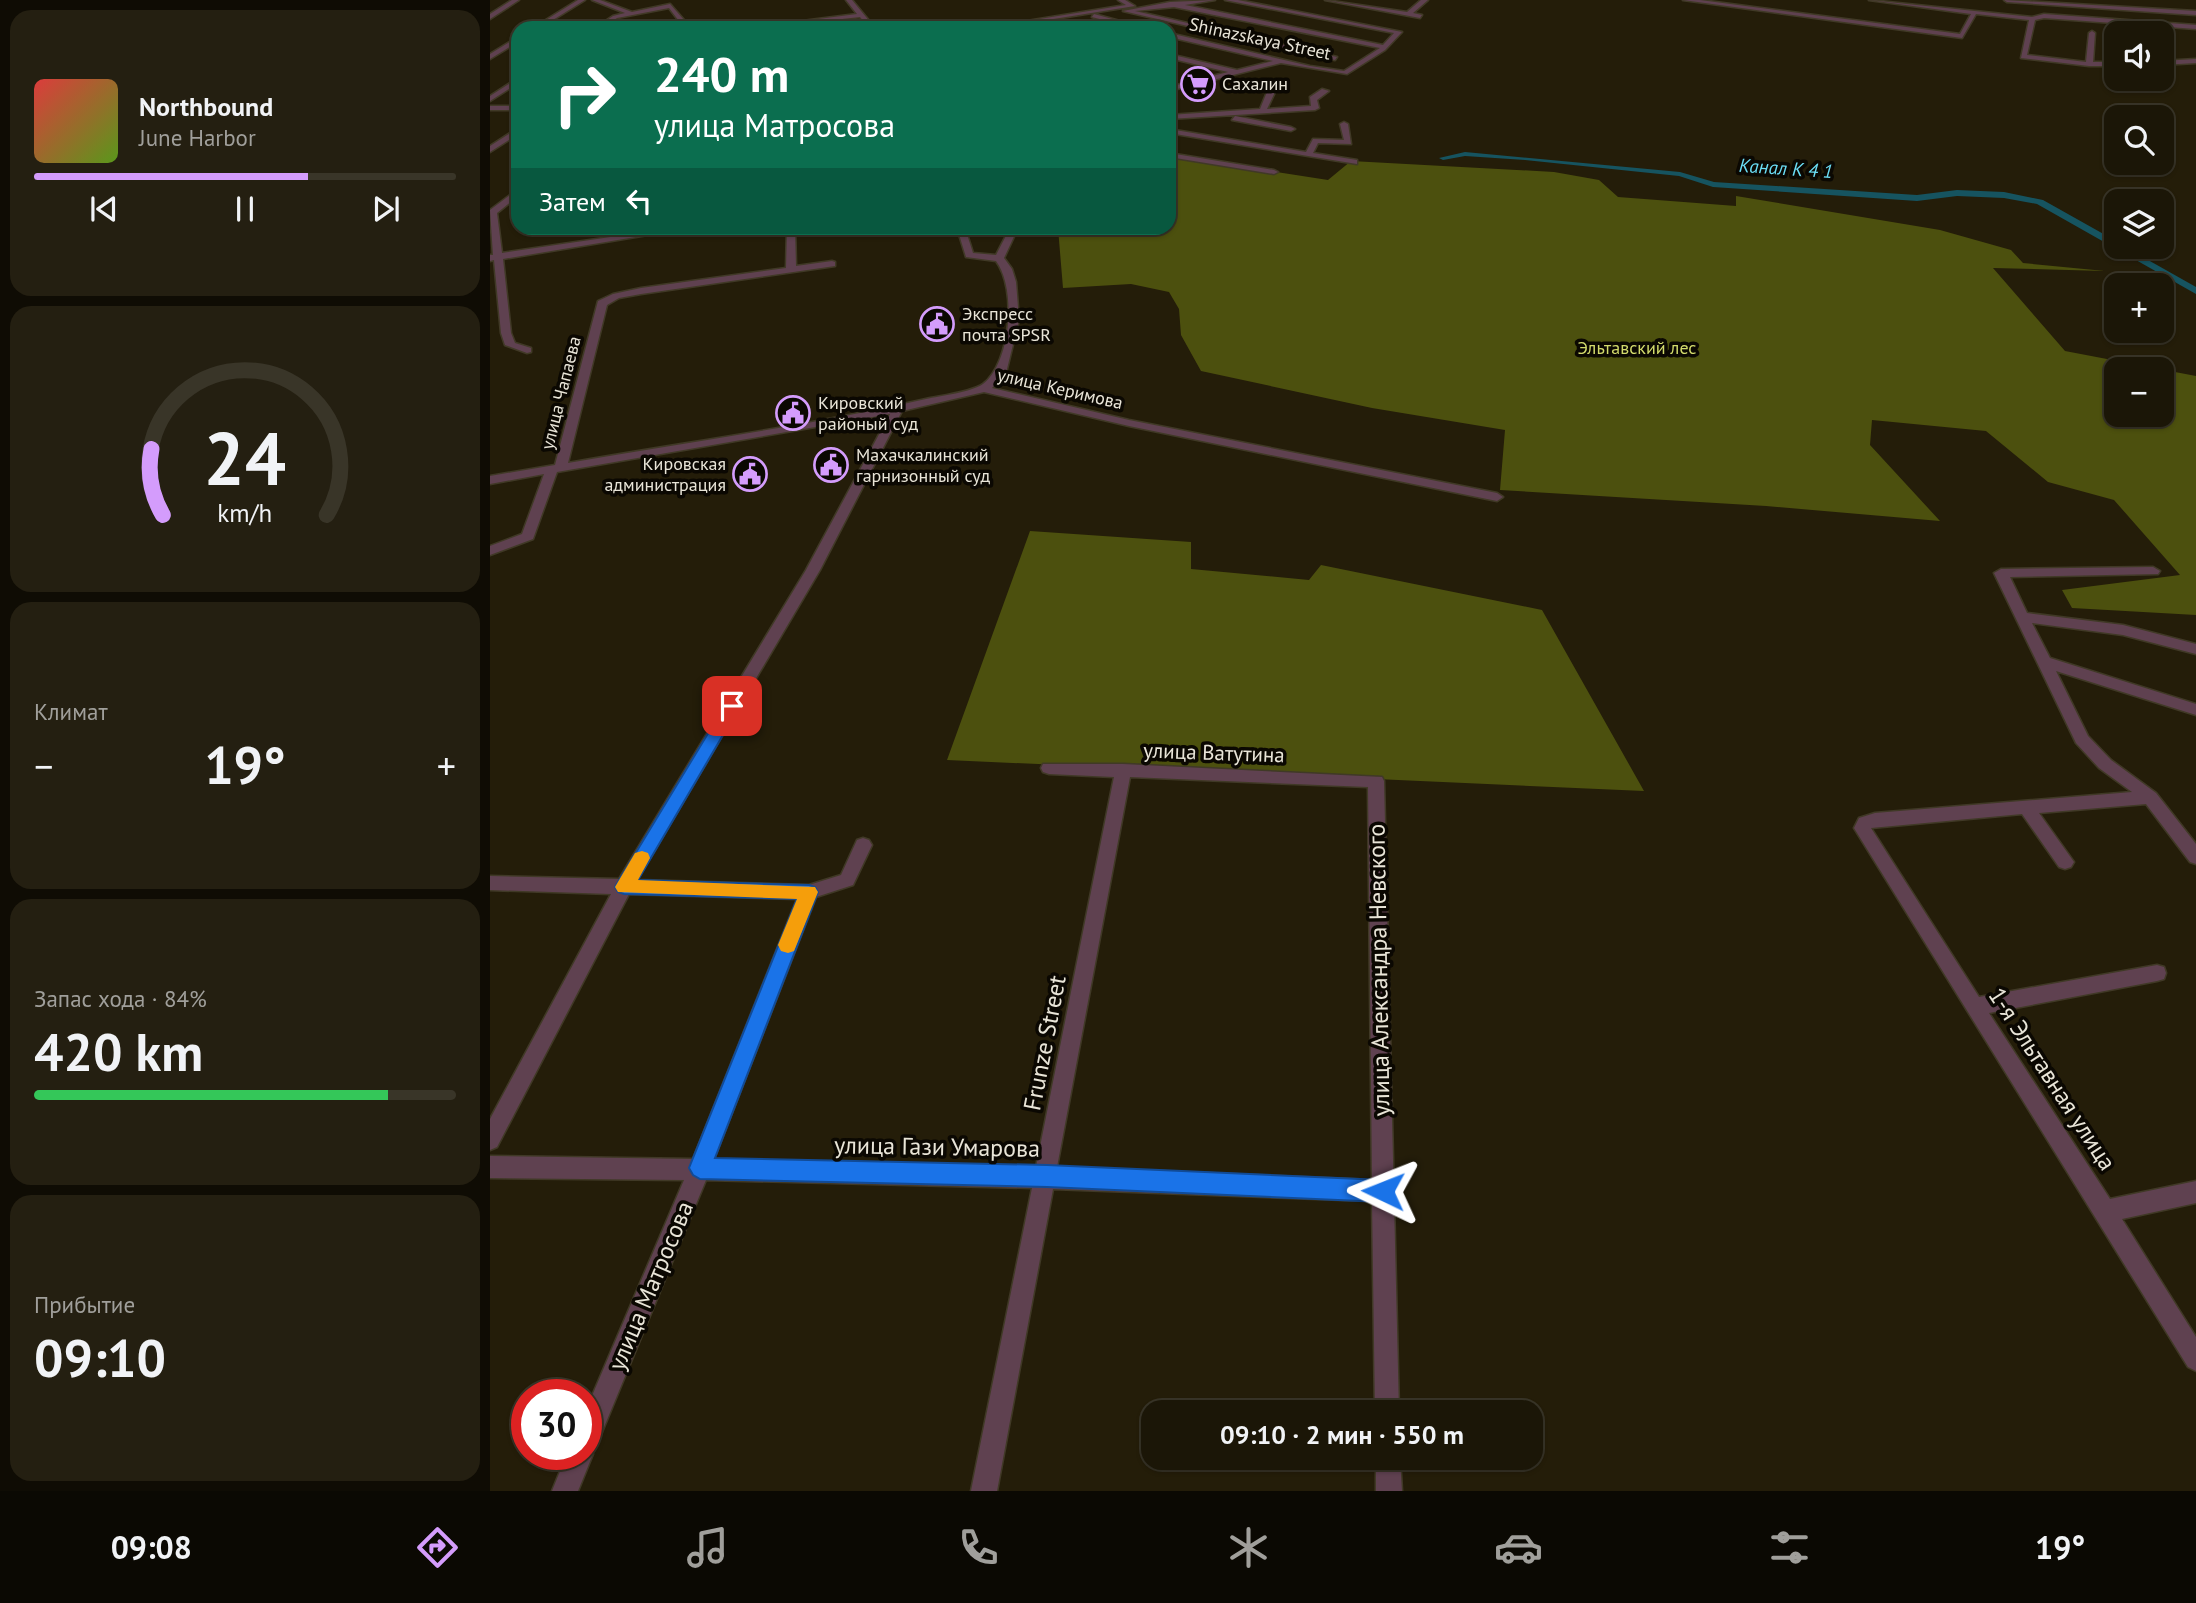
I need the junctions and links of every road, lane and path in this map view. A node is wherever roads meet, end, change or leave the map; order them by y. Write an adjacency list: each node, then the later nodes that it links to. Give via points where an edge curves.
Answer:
1 (516, 0): 23 (street)
2 (582, 0): 27 (street)
3 (595, 0): 18 (street)
4 (849, 0): 22 (street)
5 (1121, 0): 31 (street, via 1132,6)
6 (1212, 0): 14 (street)
7 (1228, 0): 42 (street, via 1399,33)
8 (1328, 0): 21 (street)
9 (1426, 0): 21 (street)
10 (1686, 0): 37 (street)
11 (1872, 0): 17 (street)
12 (1936, 0): 15 (street)
13 (2007, 0): 20 (street)
14 (1170, 4): 16 (street); 42 (street)
15 (1934, 8): 17 (street); 19 (street)
16 (1126, 11): 24 (street); 34 (street)
17 (1899, 11): 37 (street)
18 (630, 13): 26 (street, via 670,6); 28 (street)
19 (1974, 13): 25 (street, via 1987,10); 37 (street, via 1962,36)
20 (2196, 13)
21 (1408, 14): 35 (street, via 1420,16)
22 (862, 15): 29 (street); 30 (street)
23 (490, 17)
24 (1094, 17): 32 (street); 33 (street)
25 (2032, 19): 38 (street, via 2045,16); 48 (street, via 2023,57)
26 (681, 20)
27 (548, 21)
28 (609, 21)
29 (800, 21)
30 (866, 21)
31 (1032, 21)
32 (1070, 21)
33 (1111, 21)
34 (1170, 21)
35 (1413, 21)
36 (1176, 22): 50 (street, via 1335,58)
37 (1889, 26)
38 (2196, 27)
39 (2092, 33): 48 (street)
40 (1176, 37): 45 (street, Shinazskaya Street)
41 (511, 44): 43 (street)
42 (1385, 47): 50 (street, Shinazskaya Street, via 1345,73)
43 (490, 57)
44 (1176, 58): 51 (street)
45 (1281, 61): 50 (street, Shinazskaya Street); 51 (street)
46 (2196, 61): 47 (street)
47 (2174, 62)
48 (2089, 64): 49 (street)
49 (2104, 64)
50 (1310, 68)
51 (1238, 73): 54 (street)
52 (1176, 81): 54 (street)
53 (511, 85): 58 (street)
54 (1191, 85): 55 (street)
55 (1176, 88)
56 (1325, 91): 62 (street, via 1313,99 1315,108)
57 (1271, 92): 62 (street)
58 (490, 99)
59 (1218, 102): 63 (street)
60 (490, 108): 61 (street)
61 (511, 108)
62 (1263, 110): 63 (street)
63 (1213, 114): 64 (street); 66 (street)
64 (1176, 117)
65 (1344, 124): 70 (street, via 1348,142 1316,141)
66 (1291, 129)
67 (1176, 132): 70 (street)
68 (511, 135): 69 (street)
69 (490, 150)
70 (1308, 155): 72 (street)
71 (1176, 156): 73 (street)
72 (1354, 162)
73 (1274, 172)
74 (511, 197): 76 (street)
75 (511, 209): 76 (street)
76 (492, 212): 81 (street)
77 (640, 235): 81 (street)
78 (791, 235): 84 (street)
79 (963, 235): 82 (street, via 969,255)
80 (1010, 235): 82 (street)
81 (495, 257): 85 (street)
82 (999, 258): 88 (street, via 1011,282 1014,320 1001,373)
83 (832, 264): 84 (street, улица Чапаева)
84 (791, 270): 90 (street, улица Чапаева, via 617,296 602,303)
85 (506, 323): 86 (street); 87 (street, via 510,345)
86 (490, 326)
87 (527, 350)
88 (984, 389): 89 (street, улица Керимова); 92 (street, улица Керимова)
89 (898, 409): 90 (street, улица Керимова); 108 (street, via 813,570)
90 (556, 468): 91 (street, улица Керимова); 93 (street, улица Чапаева, via 528,536)
91 (490, 480)
92 (1497, 497)
93 (490, 551)
94 (2152, 571): 95 (street, via 2001,573)
95 (2024, 617): 96 (street, via 2123,630); 97 (street)
96 (2196, 649)
97 (2045, 662): 98 (street); 102 (street, via 2082,738 2105,764)
98 (2196, 710)
99 (1049, 768): 100 (street, улица Ватутина)
100 (1124, 770): 101 (street, улица Ватутина); 115 (street, Frunze Street)
101 (1376, 781): 116 (street, улица Александра Невского)
102 (2150, 797): 103 (street); 105 (street)
103 (2027, 808): 106 (street); 111 (street, 1-я Эльтавная улица, via 1875,820 1862,828)
104 (863, 845): 109 (street, via 847,880)
105 (2196, 858)
106 (2065, 862)
107 (490, 883): 108 (street)
108 (624, 887): 109 (street); 112 (street)
109 (809, 892): 114 (street, улица Матросова)
110 (2157, 973): 111 (street)
111 (1973, 1007): 118 (street, 1-я Эльтавная улица)
112 (490, 1140)
113 (490, 1167): 114 (street, улица Гази Умарова)
114 (700, 1168): 115 (street, улица Гази Умарова); 121 (street, улица Матросова)
115 (1047, 1176): 116 (street, улица Гази Умарова); 125 (street, Frunze Street)
116 (1383, 1191): 120 (street, улица Александра Невского)
117 (2196, 1192): 118 (street)
118 (2106, 1211): 119 (street, 1-я Эльтавная улица)
119 (2196, 1359)
120 (1387, 1400)
121 (602, 1402)
122 (574, 1470): 124 (street)
123 (1388, 1470): 126 (street)
124 (565, 1491)
125 (985, 1491)
126 (1389, 1491)

